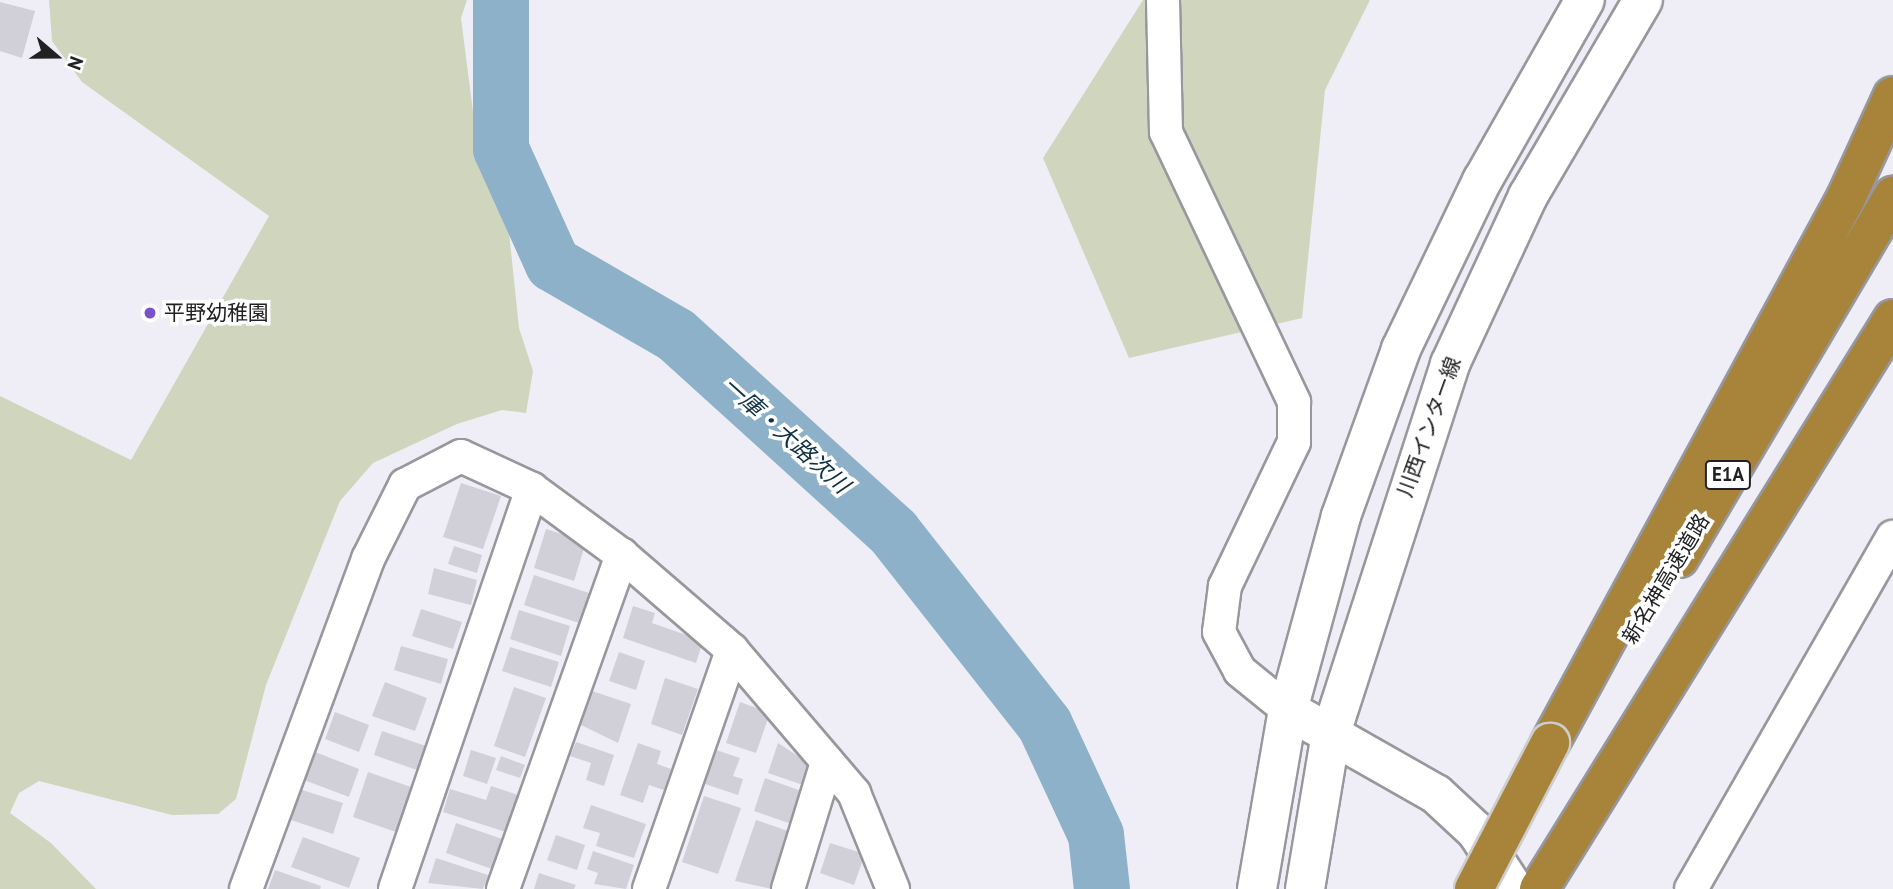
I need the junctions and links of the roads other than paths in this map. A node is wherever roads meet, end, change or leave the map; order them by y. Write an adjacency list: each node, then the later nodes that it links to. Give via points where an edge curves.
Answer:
1 (1163, 0): 11 (street, via 1166,132 1294,402 1294,442 1225,586 1219,632 1240,671)
2 (1585, 0): 11 (main road, via 1482,181 1401,349 1341,516)
3 (1643, 0): 12 (main road, 川西インター線, via 1528,196 1450,364)
4 (1893, 96): 13 (highway, via 1846,198)
5 (1893, 196): 13 (highway, 新名神高速道路 / E1A)
6 (1893, 319): 26 (highway, E1A)
7 (532, 489): 9 (street); 15 (street, via 461,456 405,485 368,559); 16 (street)
8 (1893, 537): 27 (street)
9 (622, 555): 10 (street); 17 (street)
10 (732, 650): 14 (street); 18 (street)
11 (1288, 710): 12 (main road); 21 (main road)
12 (1331, 733): 22 (main road, 川西インター線); 25 (main road, via 1436,794 1476,831)
13 (1557, 748): 23 (highway, bridge); 24 (highway, 新名神高速道路 / E1A)
14 (827, 762): 19 (street); 20 (street, via 854,793)
15 (246, 889)
16 (395, 889)
17 (503, 889)
18 (649, 889)
19 (788, 889)
20 (893, 889)
21 (1257, 889)
22 (1305, 889)
23 (1474, 889)
24 (1480, 889)
25 (1514, 889)
26 (1539, 889)
27 (1690, 889)

